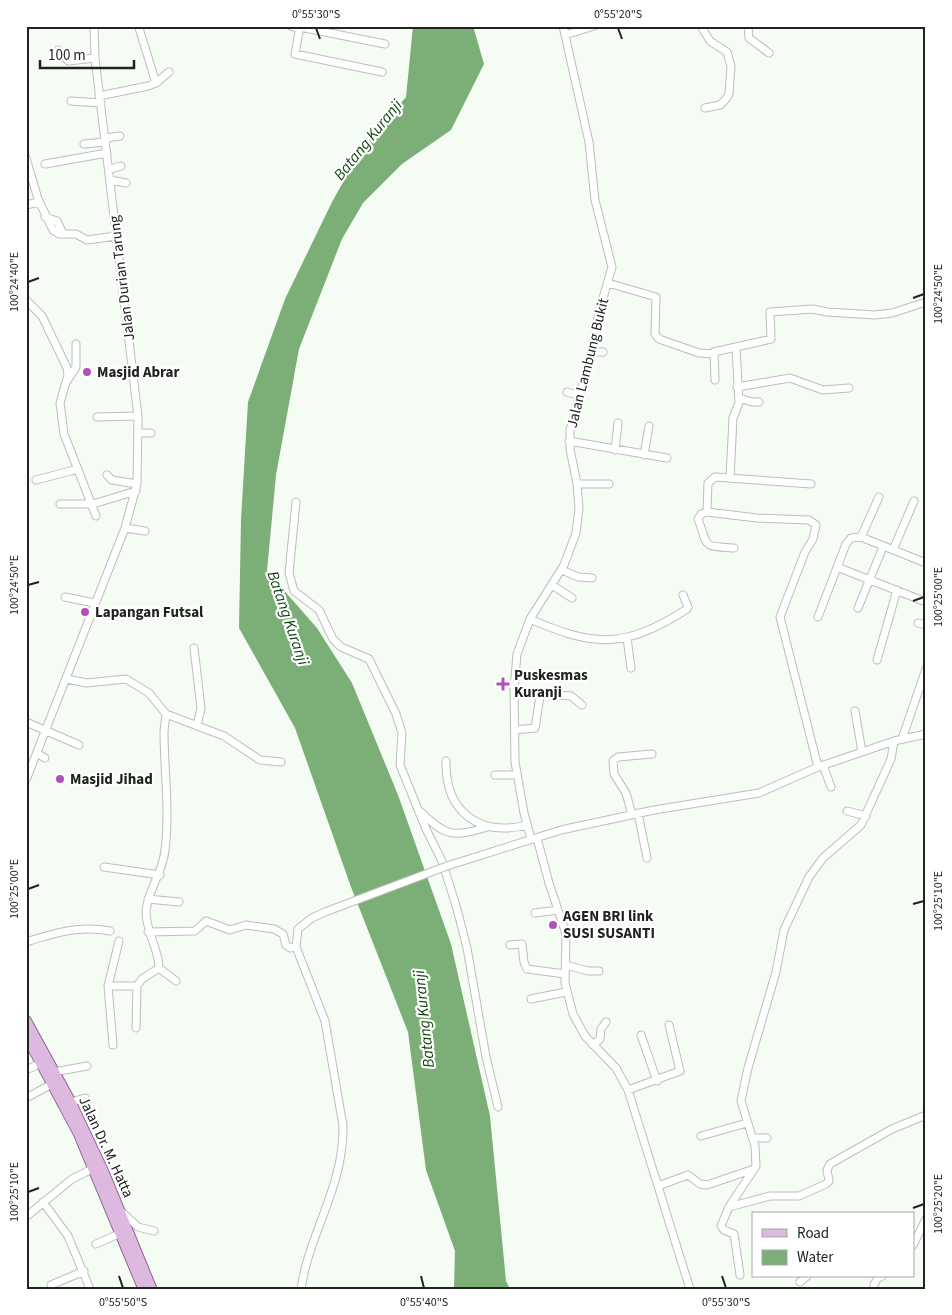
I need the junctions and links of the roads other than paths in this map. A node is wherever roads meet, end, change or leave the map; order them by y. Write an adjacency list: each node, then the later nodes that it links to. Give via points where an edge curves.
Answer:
1 (94, 26): 13 (street, Jalan Durian Tarung)
2 (290, 26): 7 (street)
3 (563, 26): 9 (street, Jalan Lambung Bukit)
4 (594, 26): 9 (street)
5 (701, 26): 19 (street, via 710,41 727,52 731,66 726,99 720,105)
6 (748, 26): 12 (street, via 749,38)
7 (300, 27): 10 (street); 15 (street, via 295,54)
8 (139, 28): 16 (street)
9 (565, 35): 34 (street, Jalan Lambung Bukit, via 589,142 595,200 612,267)
10 (385, 44)
11 (58, 50): 13 (street, via 69,62)
12 (768, 53)
13 (95, 58): 17 (street, Jalan Durian Tarung)
14 (169, 72): 16 (street)
15 (382, 72)
16 (156, 83): 17 (street)
17 (100, 100): 18 (street); 21 (street, Jalan Durian Tarung)
18 (71, 102)
19 (705, 108)
20 (120, 136): 21 (street)
21 (105, 140): 22 (street); 23 (street, Jalan Durian Tarung)
22 (84, 144)
23 (107, 153): 25 (street); 27 (street, Jalan Durian Tarung)
24 (26, 158): 28 (street)
25 (45, 164)
26 (121, 166): 27 (street)
27 (110, 169): 29 (street, Jalan Durian Tarung)
28 (29, 172): 31 (street)
29 (110, 180): 30 (street); 33 (street, Jalan Durian Tarung)
30 (126, 183)
31 (40, 202): 32 (street); 33 (street, via 45,217 57,221 63,234 76,234 86,240)
32 (26, 205)
33 (116, 236): 50 (street, Jalan Durian Tarung)
34 (608, 284): 39 (street, Jalan Lambung Bukit); 41 (street, via 656,297 655,334 659,339 699,353)
35 (26, 300): 43 (street, via 42,316 63,359 68,375)
36 (926, 302): 38 (street, via 901,311 875,315 813,309 772,310 771,339)
37 (76, 344): 43 (street, via 76,368)
38 (736, 347): 41 (street); 44 (street)
39 (592, 352): 40 (street); 47 (street, Jalan Lambung Bukit)
40 (603, 352)
41 (714, 354): 42 (street)
42 (715, 380)
43 (63, 387): 60 (street, via 60,403 64,434)
44 (737, 387): 45 (street, via 790,378 823,390); 48 (street)
45 (849, 388)
46 (567, 392): 47 (street)
47 (578, 395): 56 (street, Jalan Lambung Bukit)
48 (739, 398): 49 (street); 62 (street, via 733,418)
49 (759, 402)
50 (138, 416): 51 (street); 54 (street, Jalan Durian Tarung)
51 (97, 417)
52 (618, 423): 57 (street)
53 (649, 426): 58 (street)
54 (139, 433): 55 (street); 67 (street, Jalan Durian Tarung)
55 (151, 433)
56 (570, 441): 57 (street); 64 (street, Jalan Lambung Bukit)
57 (614, 450): 58 (street)
58 (644, 455): 59 (street)
59 (667, 458)
60 (78, 469): 63 (street); 72 (street)
61 (107, 475): 67 (street, via 112,480)
62 (730, 478): 66 (street); 73 (street, via 709,480)
63 (36, 480)
64 (578, 484): 65 (street); 83 (street, Jalan Lambung Bukit, via 578,520 573,544)
65 (609, 484)
66 (811, 484)
67 (137, 488): 72 (street); 75 (street, Jalan Durian Tarung)
68 (879, 497): 77 (street)
69 (914, 501): 80 (street)
70 (296, 502): 123 (street, via 289,573 294,591 319,610 333,639 341,647 369,659 402,732 400,764)
71 (60, 504): 72 (street)
72 (93, 504): 74 (street)
73 (708, 512): 79 (street, via 698,519 706,544); 118 (street, via 816,523 813,539 780,617)
74 (96, 516)
75 (125, 528): 76 (street); 91 (street, Jalan Durian Tarung)
76 (145, 531)
77 (860, 537): 78 (street); 82 (street, via 848,540)
78 (883, 547): 80 (street); 85 (street)
79 (734, 548)
80 (892, 550): 81 (street)
81 (926, 563)
82 (837, 567): 85 (street); 94 (street)
83 (562, 570): 84 (street, via 578,577); 86 (street, Jalan Lambung Bukit)
84 (592, 578)
85 (870, 580): 87 (street); 93 (street)
86 (552, 585): 90 (street); 95 (street, Jalan Lambung Bukit)
87 (897, 590): 92 (street); 98 (street)
88 (683, 595): 96 (street, via 687,609 657,628)
89 (65, 597): 91 (street)
90 (572, 598)
91 (94, 602): 101 (street, Jalan Durian Tarung)
92 (926, 602)
93 (858, 608)
94 (818, 616)
95 (530, 619): 96 (street, via 562,633 597,641); 108 (street, Jalan Lambung Bukit, via 517,654)
96 (627, 638): 99 (street)
97 (194, 648): 106 (street, via 201,708)
98 (876, 660)
99 (631, 668)
100 (926, 668): 110 (street)
101 (66, 679): 104 (street, via 87,683 126,679 149,694); 107 (street, Jalan Durian Tarung)
102 (582, 705): 108 (street, via 571,696 544,694 540,696 535,728)
103 (855, 711): 112 (street)
104 (166, 714): 106 (street); 132 (street, via 166,840)
105 (26, 722): 107 (street)
106 (197, 726): 117 (street, via 224,736 260,760)
107 (46, 730): 111 (street); 113 (street, Jalan Durian Tarung)
108 (514, 730): 120 (street, Jalan Lambung Bukit)
109 (926, 734): 110 (street)
110 (898, 740): 112 (street); 126 (street)
111 (79, 744)
112 (862, 752): 118 (street)
113 (38, 754): 115 (street); 121 (street, Jalan Durian Tarung)
114 (652, 754): 125 (street, via 618,757 613,761 614,774)
115 (45, 758)
116 (446, 761): 128 (street, via 446,780 462,812)
117 (281, 762)
118 (820, 766): 122 (street); 125 (street, via 759,794)
119 (495, 775): 120 (street)
120 (517, 775): 127 (street, Jalan Lambung Bukit)
121 (26, 780)
122 (831, 787)
123 (418, 809): 128 (street, via 434,825 450,834 462,835); 170 (street, via 442,861 457,909)
124 (847, 811): 126 (street)
125 (635, 814): 129 (street); 130 (street)
126 (866, 816): 172 (street, via 855,832 823,858 805,885 784,930 741,1101)
127 (527, 825): 128 (street, via 512,829); 129 (street, Jalan Lambung Bukit)
128 (487, 827)
129 (534, 839): 135 (street, Jalan Lambung Bukit); 142 (street, bridge, via 446,866 325,912 298,929)
130 (647, 858)
131 (104, 867): 132 (street)
132 (160, 875): 133 (street)
133 (148, 899): 134 (street); 138 (street)
134 (179, 902)
135 (558, 910): 136 (street); 143 (street, Jalan Lambung Bukit, via 567,944)
136 (535, 913)
137 (110, 931): 140 (street, via 70,929)
138 (148, 932): 142 (street, via 195,931 206,921 230,930 246,925 274,930 283,934 286,945); 144 (street)
139 (119, 941): 148 (street)
140 (26, 942)
141 (510, 945): 146 (street, via 522,944 527,969)
142 (296, 947): 198 (street, via 325,1021 343,1126 337,1177)
143 (566, 965): 145 (street, via 588,972); 146 (street, Jalan Lambung Bukit)
144 (159, 968): 147 (street); 149 (street)
145 (599, 971)
146 (565, 974): 150 (street, Jalan Lambung Bukit)
147 (176, 981)
148 (108, 986): 149 (street); 159 (street)
149 (137, 986): 155 (street)
150 (566, 992): 151 (street); 158 (street, Jalan Lambung Bukit, via 578,1025)
151 (531, 999)
152 (26, 1020): 163 (main road, Jalan Dr. M. Hatta)
153 (606, 1022): 158 (street, via 600,1039)
154 (669, 1025): 164 (street, via 680,1070 678,1074)
155 (136, 1028)
156 (641, 1035): 164 (street)
157 (26, 1036): 160 (main road, Jalan Dr. M. Hatta)
158 (593, 1045): 166 (street, Jalan Lambung Bukit, via 616,1068)
159 (113, 1046)
160 (41, 1064): 162 (street); 165 (main road, Jalan Dr. M. Hatta)
161 (87, 1066): 163 (street)
162 (26, 1070)
163 (54, 1072): 169 (main road, Jalan Dr. M. Hatta)
164 (657, 1081): 166 (street)
165 (52, 1084): 167 (street); 169 (main road, Jalan Dr. M. Hatta)
166 (628, 1090): 178 (street, Jalan Lambung Bukit)
167 (26, 1098)
168 (85, 1098): 169 (street)
169 (68, 1102): 176 (main road, Jalan Dr. M. Hatta); 181 (main road, Jalan Dr. M. Hatta)
170 (498, 1107)
171 (926, 1115): 180 (street, via 892,1129 830,1164 826,1184 799,1196 770,1196)
172 (747, 1122): 173 (street); 174 (street)
173 (701, 1136)
174 (753, 1138): 175 (street); 177 (street, via 757,1156)
175 (767, 1138)
176 (94, 1168): 179 (street, via 72,1179); 185 (main road, Jalan Dr. M. Hatta)
177 (754, 1170): 178 (street, via 707,1185 684,1176); 180 (street)
178 (658, 1186): 199 (street, Jalan Lambung Bukit)
179 (43, 1202): 182 (street); 188 (street, via 68,1236)
180 (729, 1207): 189 (street, via 721,1226 734,1234)
181 (120, 1210): 184 (street, via 138,1227); 197 (main road, Jalan Dr. M. Hatta)
182 (27, 1216)
183 (926, 1219): 186 (street)
184 (154, 1231)
185 (121, 1233): 187 (street); 196 (main road, Jalan Dr. M. Hatta)
186 (914, 1243)
187 (96, 1244)
188 (84, 1271): 193 (street); 195 (street)
189 (740, 1275)
190 (805, 1278): 192 (street)
191 (879, 1278): 194 (street)
192 (800, 1282)
193 (51, 1285)
194 (874, 1286)
195 (90, 1289)
196 (144, 1289)
197 (152, 1289)
198 (301, 1289)
199 (690, 1289)

